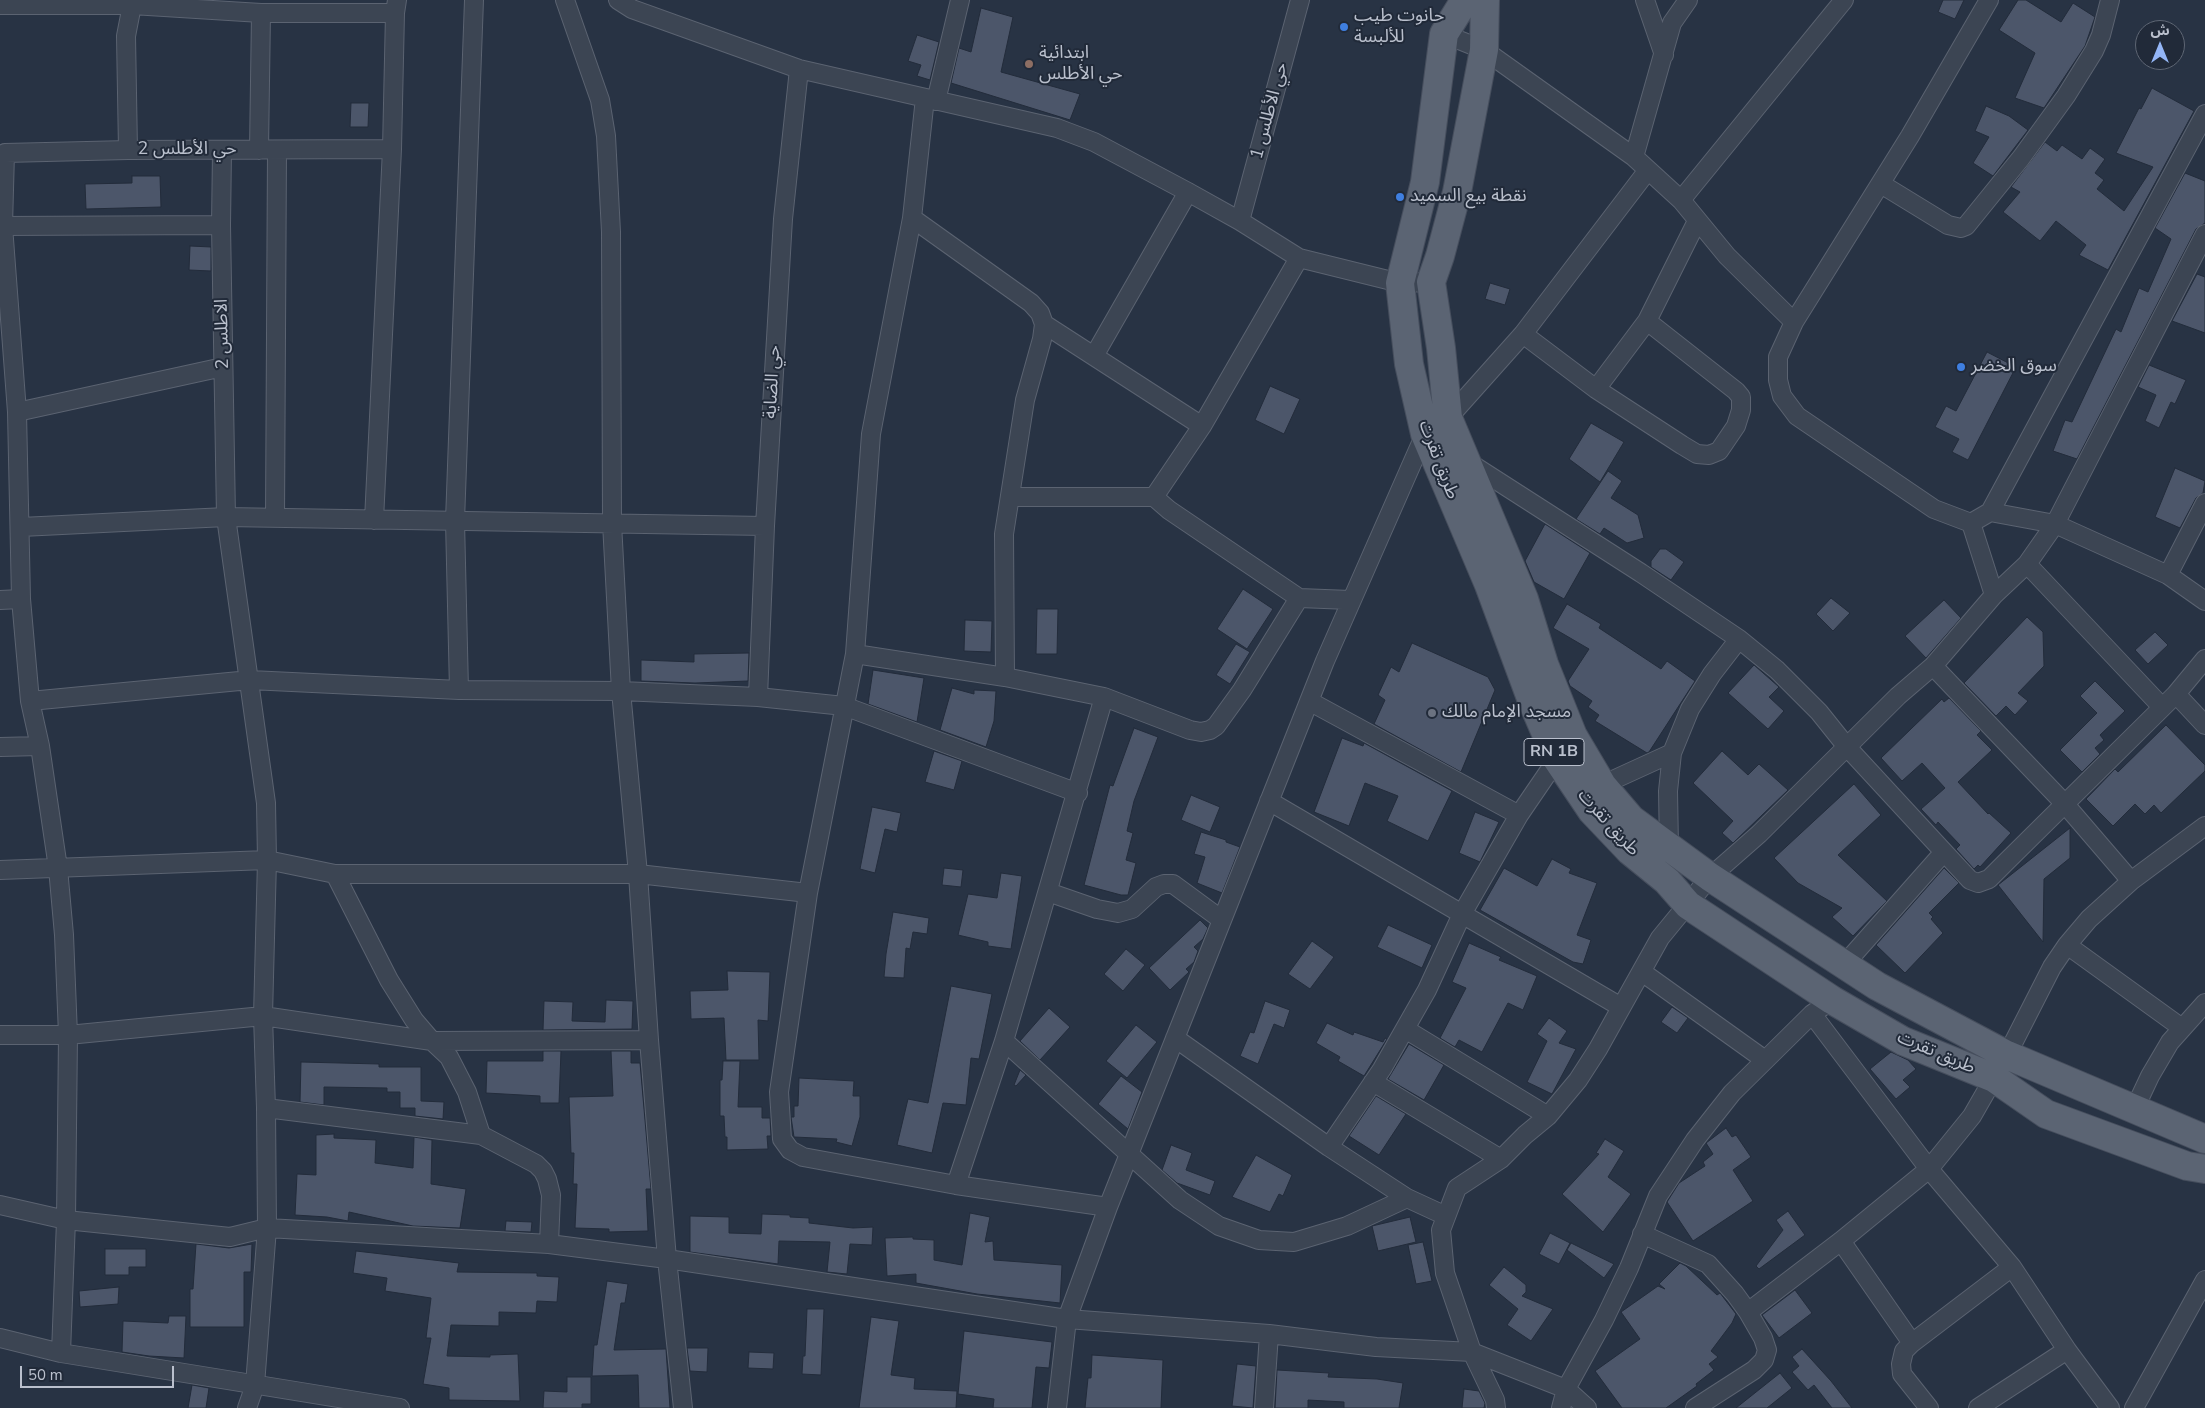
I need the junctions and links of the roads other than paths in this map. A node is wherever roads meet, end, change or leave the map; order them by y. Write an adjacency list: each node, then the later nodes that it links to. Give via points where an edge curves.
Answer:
1 (474, 0): 64 (street)
2 (565, 0): 65 (street, via 600,100 606,136 611,232)
3 (618, 0): 22 (street, via 632,9)
4 (960, 0): 23 (street)
5 (1300, 0): 37 (street, حي الأطلس 1)
6 (1465, 0): 19 (main road, طريق تقرت / RN 1B)
7 (1485, 0): 20 (main road)
8 (1645, 0): 21 (street)
9 (1688, 0): 21 (street, via 1672,22)
10 (1844, 0): 35 (street)
11 (1989, 0): 33 (street)
12 (2110, 0): 33 (street, via 2100,36 2076,81 2021,158 1966,226 1948,225)
13 (23, 2): 14 (street); 16 (street)
14 (132, 2): 15 (street); 26 (street, حي الأطلس 2, via 126,36)
15 (166, 4): 18 (street)
16 (0, 5)
17 (396, 7): 18 (street); 25 (street)
18 (261, 13): 27 (street)
19 (1444, 34): 20 (street); 44 (main road, طريق تقرت / RN 1B, via 1425,182)
20 (1484, 50): 31 (street); 43 (main road, via 1456,192)
21 (1664, 55): 31 (street)
22 (799, 69): 23 (street); 68 (street, حي الضاية, via 783,219)
23 (931, 99): 34 (street, via 1057,128 1094,142); 36 (street)
24 (2205, 114): 60 (street)
25 (392, 149): 28 (street, حي الأطلس 2); 63 (street)
26 (128, 150): 29 (street, حي الأطلس 2); 30 (street)
27 (259, 150): 28 (street, حي الأطلس 2); 29 (street, حي الأطلس 2)
28 (277, 150): 62 (street)
29 (222, 151): 39 (street, الاطلس 2)
30 (3, 153): 40 (street)
31 (1634, 157): 32 (street)
32 (1648, 170): 35 (street); 48 (street)
33 (1880, 184): 46 (street)
34 (1188, 192): 37 (street); 49 (street)
35 (1681, 200): 38 (street)
36 (912, 218): 47 (street, via 1031,303); 79 (street, via 871,434)
37 (1240, 221): 42 (street)
38 (1697, 221): 45 (street); 46 (street, via 1726,256)
39 (221, 225): 40 (street); 50 (street, الاطلس 2)
40 (1, 226): 52 (street)
41 (2205, 234): 67 (street)
42 (1299, 258): 44 (street); 54 (street)
43 (1430, 282): 44 (street); 53 (main road, طريق تقرت / RN 1B)
44 (1400, 283): 55 (main road, طريق تقرت / RN 1B, via 1409,364)
45 (1647, 321): 51 (street); 51 (street, via 1741,397 1736,426 1719,451 1709,455 1698,454)
46 (1794, 322): 66 (street, via 1778,356 1778,380 1782,396 1797,416 1934,509)
47 (1044, 324): 49 (street); 57 (street, via 1026,400)
48 (1524, 334): 51 (street); 53 (street)
49 (1094, 356): 54 (street)
50 (223, 367): 52 (street); 61 (street, الاطلس 2)
51 (1596, 389)
52 (17, 412): 69 (street)
53 (1448, 418): 55 (street); 56 (main road, طريق تقرت / RN 1B)
54 (1202, 426): 58 (street)
55 (1425, 434): 76 (street); 99 (main road, طريق تقرت / RN 1B, via 1489,585)
56 (1468, 462): 78 (street); 94 (main road, طريق تقرت / RN 1B, via 1524,599 1544,664)
57 (1010, 496): 58 (street); 82 (street, via 1004,534)
58 (1154, 497): 73 (street)
59 (2205, 503): 71 (street)
60 (1990, 512): 66 (street); 67 (street)
61 (226, 517): 62 (street); 69 (street); 83 (street, الاطلس 2)
62 (275, 518): 63 (street)
63 (374, 520): 64 (street)
64 (455, 521): 65 (street); 84 (street)
65 (612, 523): 68 (street); 85 (street)
66 (1972, 523): 72 (street)
67 (2055, 524): 70 (street); 71 (street)
68 (765, 526): 87 (street, حي الضاية)
69 (21, 527): 74 (street)
70 (2026, 564): 72 (street); 92 (street)
71 (2168, 575): 77 (street)
72 (1994, 595): 81 (street)
73 (1299, 598): 76 (street); 88 (street, via 1242,690 1210,730 1190,730)
74 (21, 599): 75 (street); 89 (street)
75 (0, 600)
76 (1350, 600): 90 (street)
77 (2205, 601)
78 (1739, 639): 97 (street, via 1777,670 1819,712); 98 (street, via 1690,709)
79 (855, 654): 82 (street); 91 (street)
80 (2205, 659): 86 (street)
81 (1933, 666): 97 (street); 103 (street)
82 (1005, 677): 88 (street)
83 (250, 680): 84 (street); 89 (street); 108 (street, الاطلس 2, via 266,803)
84 (459, 690): 85 (street)
85 (621, 691): 87 (street); 112 (street)
86 (2176, 694): 92 (street); 93 (street)
87 (758, 697): 91 (street)
88 (1104, 697): 101 (street)
89 (30, 701): 95 (street)
90 (1309, 701): 102 (street); 104 (street)
91 (844, 706): 101 (street); 116 (street)
92 (2162, 707): 103 (street)
93 (2205, 725)
94 (1573, 736): 99 (street); 100 (main road, طريق تقرت / RN 1B)
95 (40, 746): 96 (street); 109 (street)
96 (0, 747)
97 (1847, 747): 107 (street); 113 (street, via 1759,834)
98 (1672, 753): 100 (street); 106 (street, via 1668,791)
99 (1556, 760): 104 (street); 117 (main road, طريق تقرت / RN 1B, via 1592,811)
100 (1602, 785): 106 (main road, طريق تقرت / RN 1B, via 1631,819)
101 (1078, 793): 115 (street)
102 (1269, 801): 118 (street); 119 (street)
103 (2064, 803): 107 (street, via 1989,879 1978,883 1970,880); 114 (street)
104 (1519, 815): 118 (street)
105 (2205, 826): 114 (street)
106 (1669, 848): 113 (main road, طريق تقرت / RN 1B)
107 (1944, 852): 121 (street)
108 (267, 860): 109 (street); 111 (street); 126 (street, الاطلس 2)
109 (58, 868): 110 (street); 130 (street)
110 (0, 870)
111 (334, 874): 112 (street); 133 (street, via 389,980 414,1020)
112 (638, 874): 116 (street); 132 (street)
113 (1710, 877): 117 (street); 121 (main road, طريق تقرت / RN 1B)
114 (2131, 881): 120 (street, via 2089,918)
115 (1048, 892): 119 (street, via 1118,913 1132,909 1156,887 1174,884); 134 (street)
116 (808, 893): 148 (street, via 779,1092 782,1139 790,1150 803,1157)
117 (1688, 905): 122 (street, via 1660,938); 125 (main road, طريق تقرت / RN 1B)
118 (1462, 914): 124 (street); 128 (street)
119 (1222, 920): 131 (street)
120 (2067, 945): 127 (street); 136 (street, via 2052,967)
121 (1844, 966): 136 (main road, طريق تقرت / RN 1B)
122 (1642, 972): 124 (street); 135 (street)
123 (2205, 1003): 127 (street)
124 (1621, 1007): 140 (street, via 1578,1080)
125 (1822, 1007): 135 (street); 136 (main road, طريق تقرت / RN 1B, via 1903,1041); 146 (street)
126 (263, 1016): 130 (street); 133 (street); 138 (street, الاطلس 2)
127 (2182, 1028): 139 (street, via 2166,1048)
128 (1405, 1029): 137 (street); 140 (street)
129 (0, 1035): 130 (street)
130 (68, 1035): 153 (street)
131 (1175, 1038): 143 (street); 144 (street)
132 (649, 1040): 133 (street); 158 (street)
133 (432, 1041): 141 (street, via 449,1057 467,1092)
134 (1004, 1041): 144 (street); 148 (street)
135 (1765, 1060): 155 (street, via 1732,1093 1695,1140 1658,1196)
136 (2001, 1066): 139 (main road, طريق تقرت / RN 1B); 146 (street, via 1972,1116); 147 (main road, طريق تقرت / RN 1B, via 2046,1114 2187,1166)
137 (1374, 1082): 143 (street); 145 (street)
138 (266, 1108): 141 (street); 154 (street, الاطلس 2)
139 (2134, 1110): 142 (main road, طريق تقرت / RN 1B)
140 (1548, 1116): 145 (street)
141 (481, 1135): 157 (street, via 536,1164 548,1179 551,1195)
142 (2205, 1139)
143 (1328, 1147): 149 (street)
144 (1129, 1154): 149 (street, via 1180,1200 1219,1226 1259,1240 1294,1242 1347,1226); 151 (street)
145 (1501, 1159): 152 (street, via 1457,1188)
146 (1928, 1169): 156 (street); 159 (street)
147 (2205, 1169)
148 (956, 1185): 151 (street)
149 (1407, 1198): 152 (street)
150 (0, 1205): 153 (street)
151 (1108, 1207): 162 (street)
152 (1446, 1216): 167 (street, via 1441,1230 1445,1273)
153 (66, 1220): 154 (street, via 230,1237); 168 (street)
154 (267, 1228): 157 (street); 169 (street, الاطلس 2)
155 (1642, 1234): 161 (street, via 1708,1264); 170 (street, via 1604,1320)
156 (1841, 1241): 161 (street); 165 (street)
157 (549, 1244): 158 (street)
158 (667, 1259): 162 (street); 173 (street)
159 (2012, 1268): 165 (street); 166 (street)
160 (2205, 1280): 183 (street)
161 (1748, 1312): 179 (street, via 1767,1350 1764,1360)
162 (1067, 1319): 163 (street); 174 (street)
163 (1269, 1334): 167 (street, via 1376,1347); 175 (street)
164 (0, 1338): 168 (street)
165 (1912, 1342): 180 (street, via 1904,1351 1902,1374)
166 (2067, 1350): 181 (street); 182 (street)
167 (1472, 1352): 170 (street); 176 (street)
168 (61, 1353): 169 (street)
169 (255, 1385): 171 (street, الاطلس 2); 172 (street)
170 (1566, 1389): 177 (street); 178 (street)
171 (247, 1408)
172 (400, 1408)
173 (682, 1408)
174 (1057, 1408)
175 (1264, 1408)
176 (1496, 1408)
177 (1561, 1408)
178 (1587, 1408)
179 (1695, 1408)
180 (1929, 1408)
181 (1978, 1408)
182 (2110, 1408)
183 (2134, 1408)

